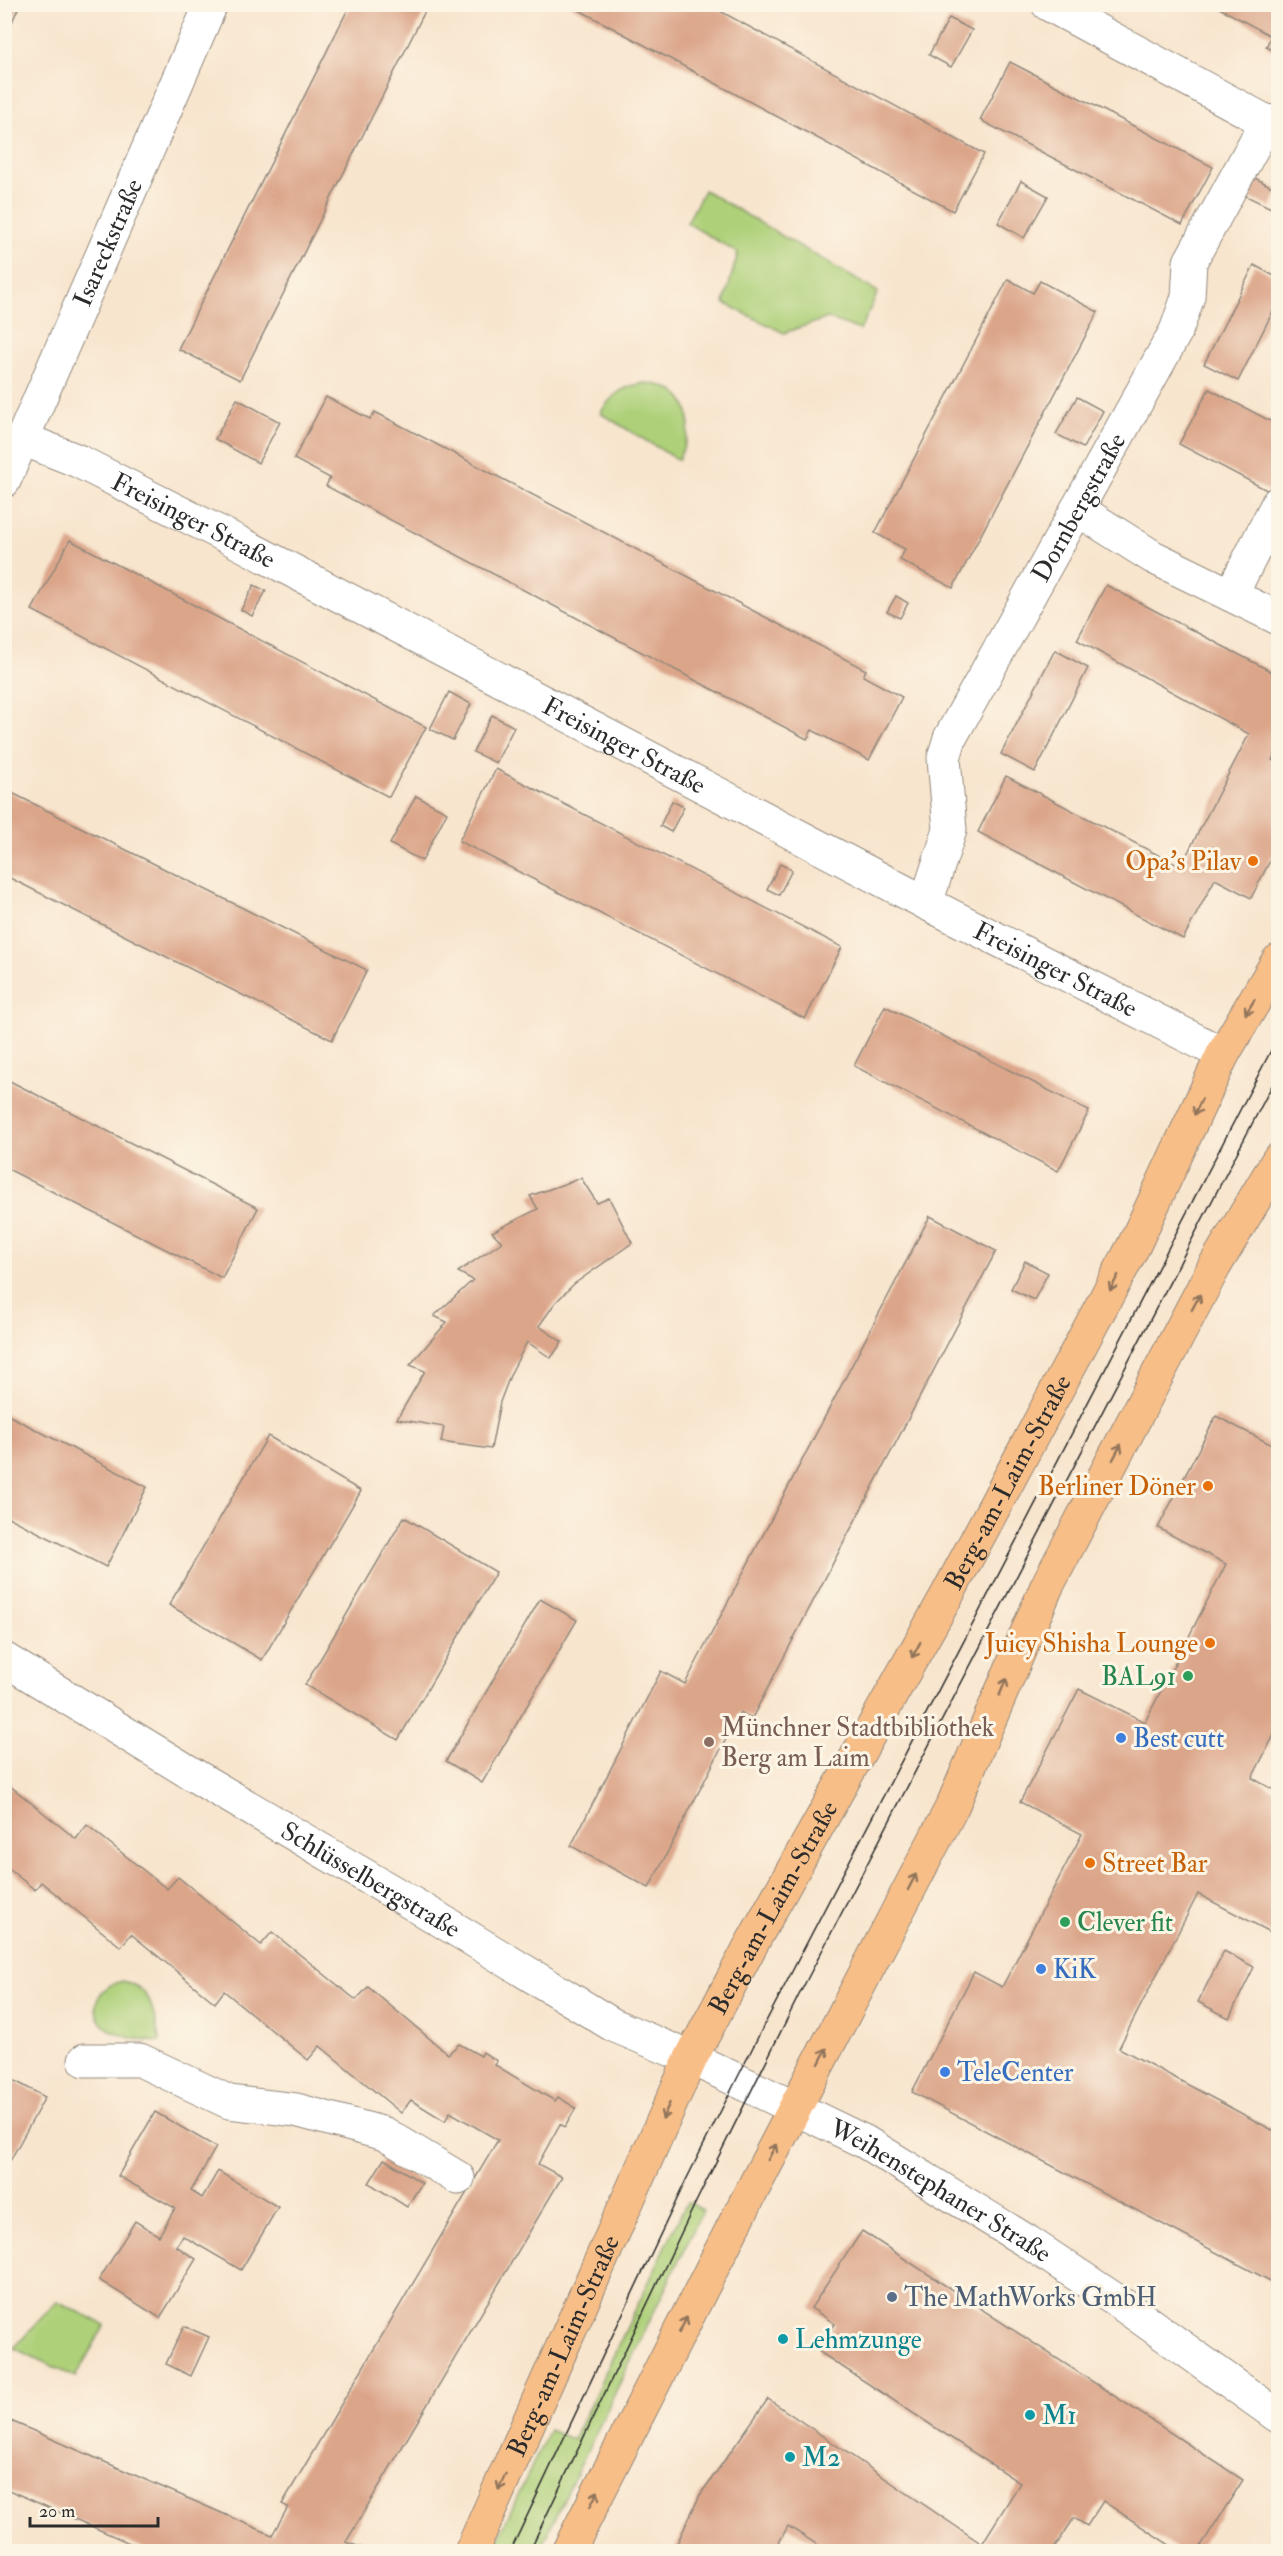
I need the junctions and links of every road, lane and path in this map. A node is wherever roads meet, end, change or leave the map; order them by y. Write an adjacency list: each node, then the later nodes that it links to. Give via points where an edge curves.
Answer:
1 (211, 4): 4 (street, Isareckstraße)
2 (1048, 4): 3 (street, Dornbergstraße)
3 (1273, 124): 7 (street, Dornbergstraße, via 1190,262 1188,297 1176,331)
4 (23, 439): 5 (street, Isareckstraße); 10 (street, Freisinger Straße, via 78,461 232,539)
5 (4, 481)
6 (1278, 503): 8 (street)
7 (1077, 509): 8 (street, via 1153,557); 10 (street, Dornbergstraße, via 950,738 944,758 950,830)
8 (1232, 594): 9 (street)
9 (1278, 618)
10 (926, 903): 12 (street, Freisinger Straße)
11 (1278, 961): 12 (main road, Berg-am-Laim-Straße, one-way to 12)
12 (1223, 1054): 15 (main road, Berg-am-Laim-Straße, one-way to 15, via 1129,1256)
13 (1278, 1160): 18 (main road, one-way to 13, via 952,1806 1047,1586 1214,1267)
14 (4, 1659): 15 (street, Schlüsselbergstraße, via 613,2025)
15 (691, 2058): 17 (street, Schlüsselbergstraße); 21 (main road, Berg-am-Laim-Straße, one-way to 21)
16 (85, 2060): 19 (street, via 140,2060 229,2102 296,2110 385,2134)
17 (743, 2084): 18 (street, Weihenstephaner Straße)
18 (795, 2107): 20 (street, Weihenstephaner Straße, via 865,2142 1028,2242); 22 (main road, one-way to 18)
19 (458, 2178)
20 (1278, 2416)
21 (471, 2552)
22 (568, 2552)

